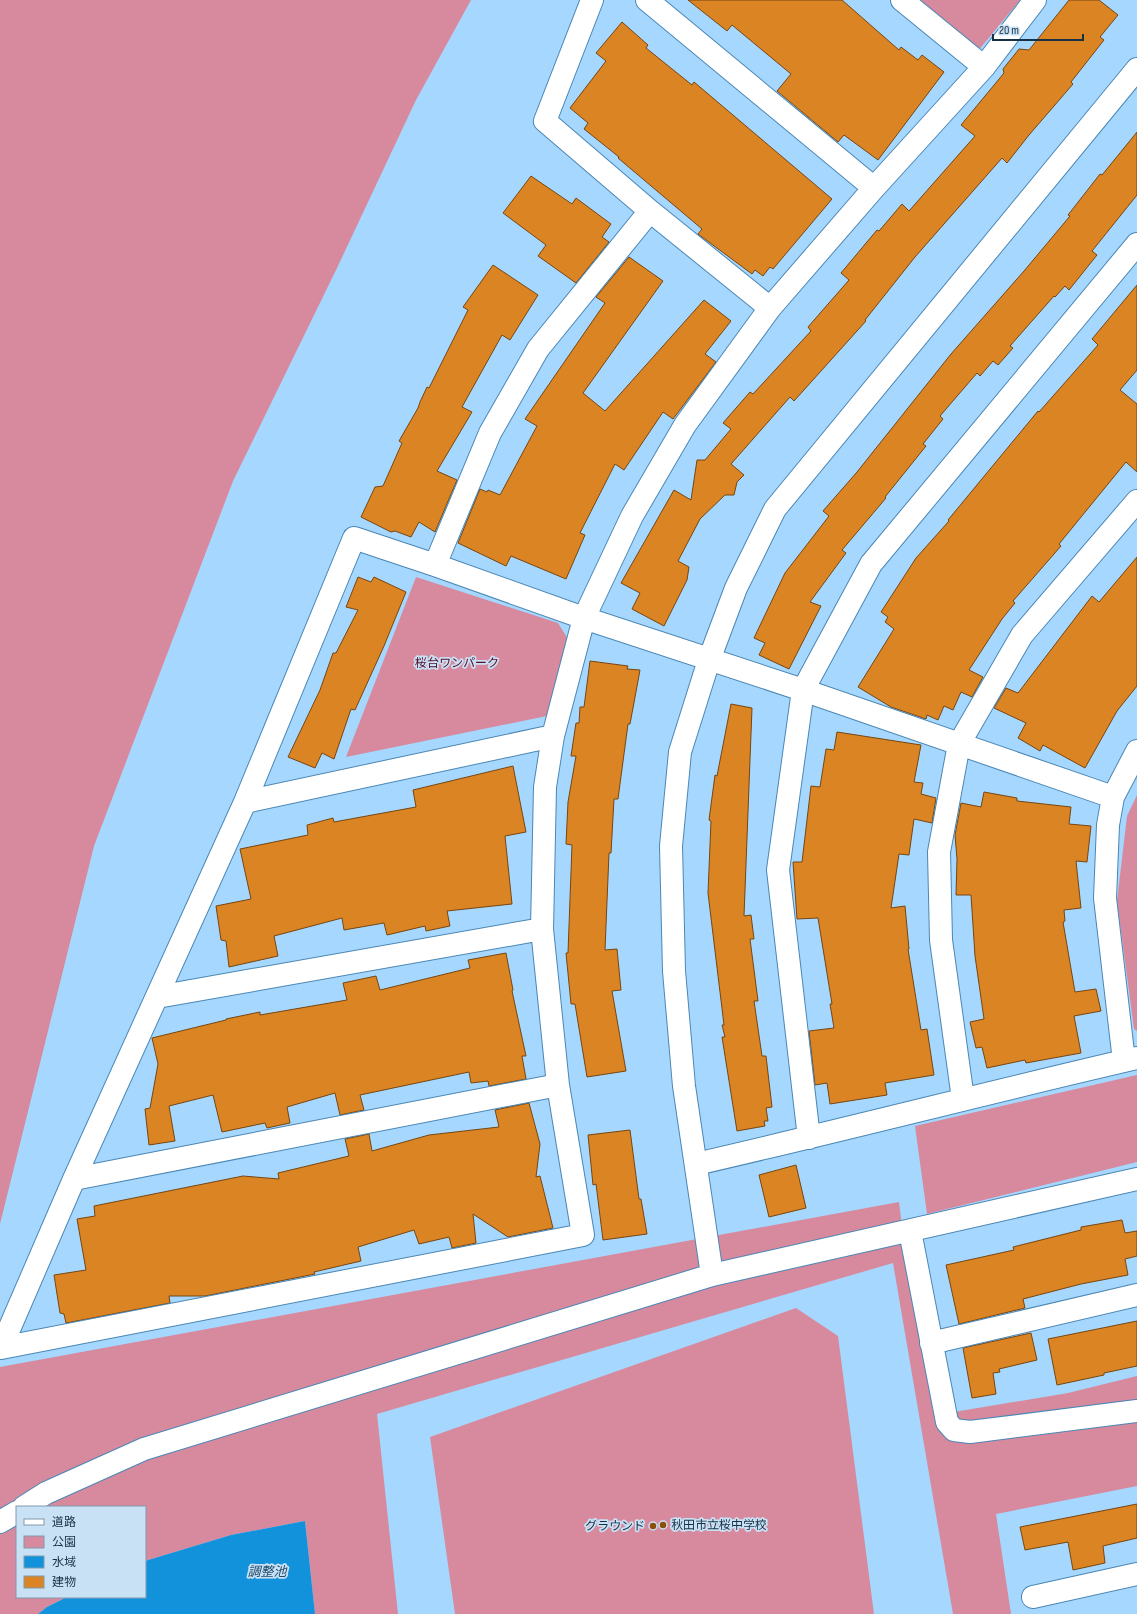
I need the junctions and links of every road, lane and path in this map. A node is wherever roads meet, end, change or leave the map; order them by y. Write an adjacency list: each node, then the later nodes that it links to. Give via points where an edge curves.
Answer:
1 (592, 0): 8 (street, via 545,121)
2 (647, 0): 7 (street)
3 (902, 0): 5 (street)
4 (1035, 0): 5 (street)
5 (984, 66): 7 (street)
6 (1137, 69): 14 (street, via 775,509 736,588)
7 (874, 188): 10 (street)
8 (650, 211): 10 (street); 12 (street, via 538,349 490,433)
9 (1137, 244): 15 (street, via 871,564)
10 (770, 308): 13 (street, via 685,425 632,516)
11 (1137, 501): 17 (street, via 1022,635)
12 (435, 565): 13 (street); 20 (street, via 354,538)
13 (584, 618): 14 (street); 16 (street)
14 (709, 660): 15 (street); 27 (street, via 680,752 671,846 675,978 684,1086)
15 (803, 690): 17 (street); 26 (street, via 778,870)
16 (553, 736): 20 (street); 21 (street, via 545,787)
17 (959, 744): 19 (street); 25 (street, via 939,852 941,940)
18 (1137, 751): 19 (street)
19 (1113, 797): 23 (street, via 1108,825 1105,898)
20 (245, 802): 22 (street)
21 (542, 929): 22 (street); 24 (street)
22 (157, 997): 28 (street)
23 (1131, 1060): 25 (street)
24 (558, 1085): 28 (street); 28 (street, via 583,1235 1,1348)
25 (963, 1099): 26 (street)
26 (809, 1138): 27 (street)
27 (696, 1164): 31 (street)
28 (74, 1179)
29 (1137, 1179): 30 (street)
30 (910, 1230): 31 (street); 33 (street)
31 (712, 1275): 35 (street, via 144,1449 46,1493)
32 (1137, 1295): 33 (street)
33 (931, 1343): 34 (street, via 947,1422 954,1430 970,1432)
34 (1137, 1411)
35 (26, 1506)
36 (16, 1513): 37 (street)
37 (0, 1522)
38 (1137, 1574): 39 (street)
39 (1032, 1598)

